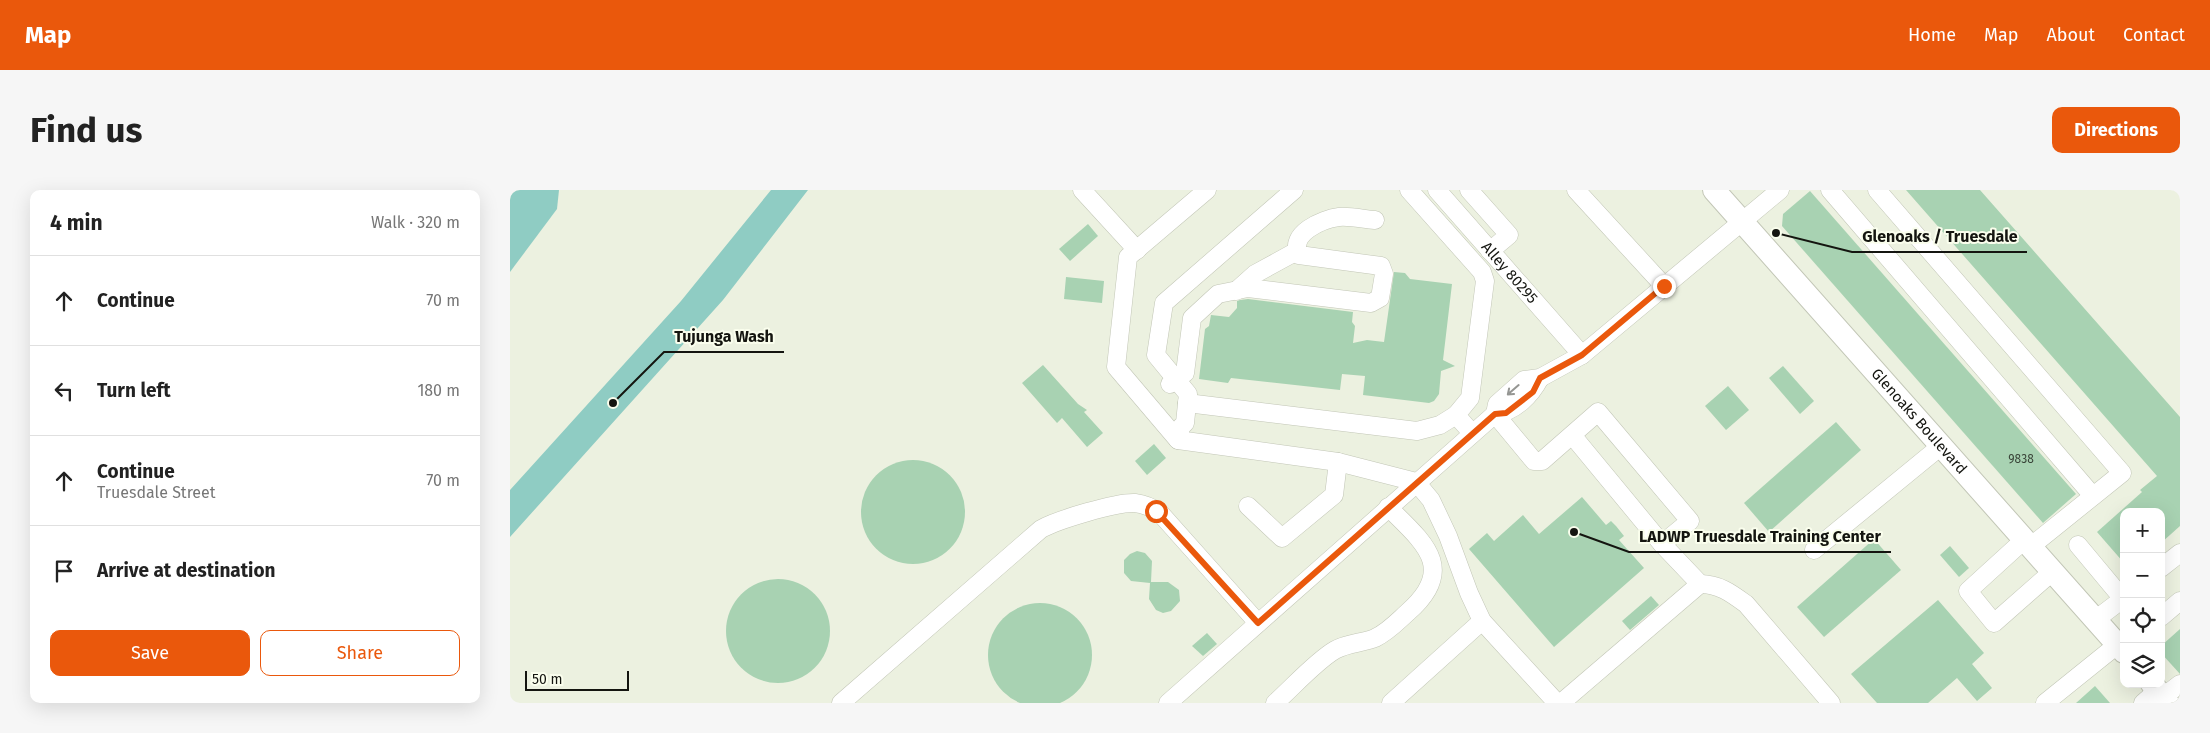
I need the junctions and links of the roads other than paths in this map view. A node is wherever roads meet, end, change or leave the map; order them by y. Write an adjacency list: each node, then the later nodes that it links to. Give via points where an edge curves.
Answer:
1 (1082, 190): 15 (street)
2 (1278, 190): 21 (street, via 1156,297 1147,356)
3 (1294, 190): 21 (street, via 1164,304 1156,355)
4 (1408, 190): 23 (street, via 1482,272 1485,281 1470,398)
5 (1437, 190): 17 (street, Alley 80295)
6 (1469, 190): 17 (street, via 1509,235)
7 (1576, 190): 18 (street)
8 (1714, 190): 14 (main road, Glenoaks Boulevard)
9 (1780, 190): 14 (street)
10 (1830, 190): 31 (street)
11 (1876, 190): 31 (street, via 2122,473)
12 (1195, 194): 15 (street)
13 (1375, 220): 16 (street, via 1325,219 1301,235)
14 (1742, 222): 18 (street); 28 (main road, Glenoaks Boulevard)
15 (1137, 250): 26 (street, via 1128,257 1116,367)
16 (1297, 251): 19 (street, via 1255,274); 19 (street, via 1299,255 1381,266 1384,274 1380,298 1371,303 1248,288)
17 (1490, 251): 20 (street, Alley 80295)
18 (1664, 286): 20 (street)
19 (1236, 291): 21 (street, via 1218,294 1192,318 1185,373)
20 (1582, 355): 24 (street, via 1540,378 1533,392 1506,413)
21 (1173, 381): 22 (street, via 1188,394); 26 (street, via 1179,396 1177,422)
22 (1187, 403): 23 (street, via 1417,431 1440,425); 26 (street)
23 (1456, 414): 25 (street)
24 (1495, 414): 25 (street); 27 (street, via 1534,460 1542,461)
25 (1472, 433): 30 (street)
26 (1180, 434): 29 (street)
27 (1572, 435): 35 (street); 35 (street, via 1598,412 1690,521)
28 (1941, 446): 34 (main road, Glenoaks Boulevard); 37 (street)
29 (1338, 462): 30 (street); 32 (street, via 1334,495 1282,538)
30 (1416, 482): 33 (street); 47 (street, via 1431,500)
31 (2093, 496): 34 (street)
32 (1248, 506)
33 (1388, 506): 48 (street); 53 (street, via 1422,541 1430,554 1432,574 1427,592 1384,632 1336,649)
34 (2027, 543): 40 (main road, Glenoaks Boulevard); 40 (street, via 1968,591 1994,623)
35 (1662, 544): 41 (street)
36 (2078, 545): 42 (street)
37 (1814, 550)
38 (2180, 553): 39 (street)
39 (2165, 565)
40 (2052, 572): 46 (main road, Glenoaks Boulevard)
41 (1700, 584): 55 (street); 56 (street, via 1714,584 1746,604)
42 (2120, 594)
43 (2120, 600): 46 (street)
44 (2180, 601): 45 (street)
45 (2165, 614)
46 (2095, 620): 49 (main road, Glenoaks Boulevard)
47 (1482, 621): 54 (street); 55 (street)
48 (1258, 623): 51 (street, via 1160,513 1140,504 1125,504 1066,518 1041,529); 52 (street)
49 (2120, 648)
50 (2120, 651): 57 (street)
51 (841, 703)
52 (1168, 703)
53 (1275, 703)
54 (1391, 703)
55 (1559, 703)
56 (1831, 703)
57 (2045, 703)

